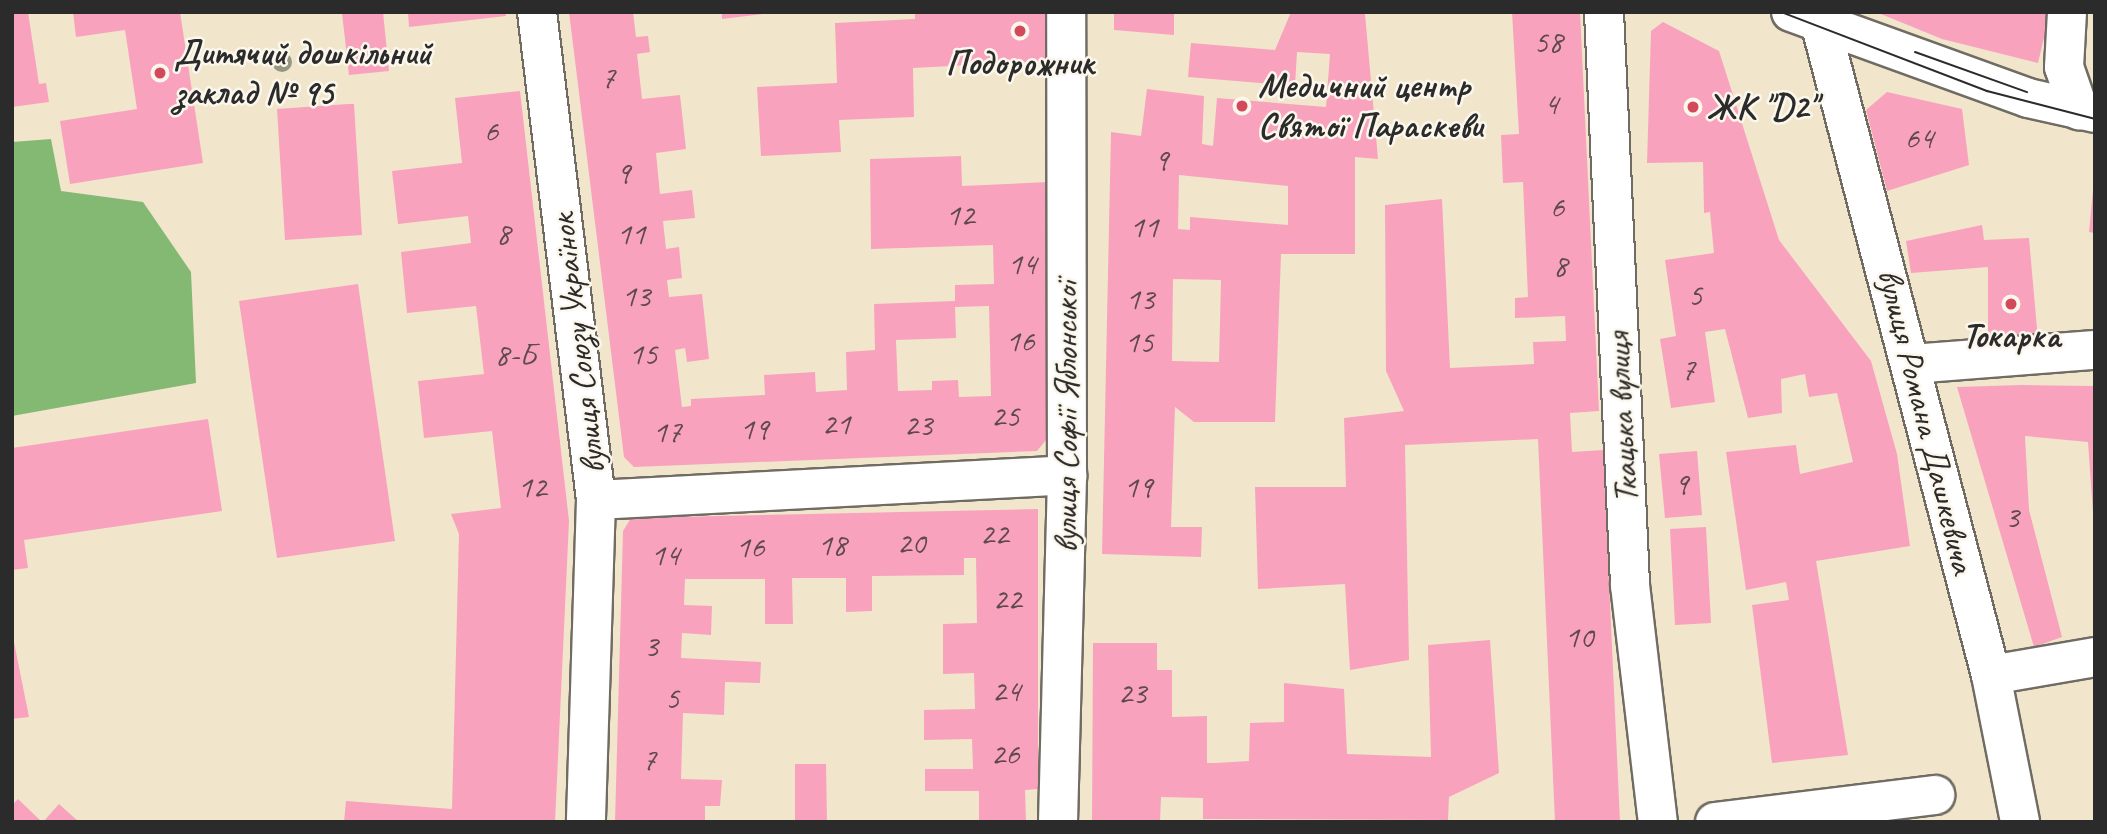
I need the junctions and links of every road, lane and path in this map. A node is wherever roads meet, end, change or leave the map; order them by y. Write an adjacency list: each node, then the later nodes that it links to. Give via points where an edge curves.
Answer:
1 (537, 12): 10 (street, вулиця Союзу Українок)
2 (1066, 12): 9 (street, вулиця Софії Яблонської)
3 (1604, 12): 16 (street, Ткацька вулиця, via 1630,585)
4 (2067, 12): 6 (street, via 2064,67)
5 (1805, 17): 6 (street, via 2028,98); 8 (street, вулиця Романа Дашкевича)
6 (2087, 112)
7 (2095, 350): 8 (street)
8 (1911, 364): 12 (street, вулиця Романа Дашкевича)
9 (1068, 475): 10 (street, вулиця Союзу Українок); 15 (street, вулиця Софії Яблонської)
10 (596, 500): 14 (street)
11 (2095, 657): 12 (street)
12 (1991, 675): 18 (street, вулиця Романа Дашкевича)
13 (1935, 795): 17 (street)
14 (586, 822)
15 (1058, 822)
16 (1658, 822)
17 (1715, 822)
18 (2020, 822)

